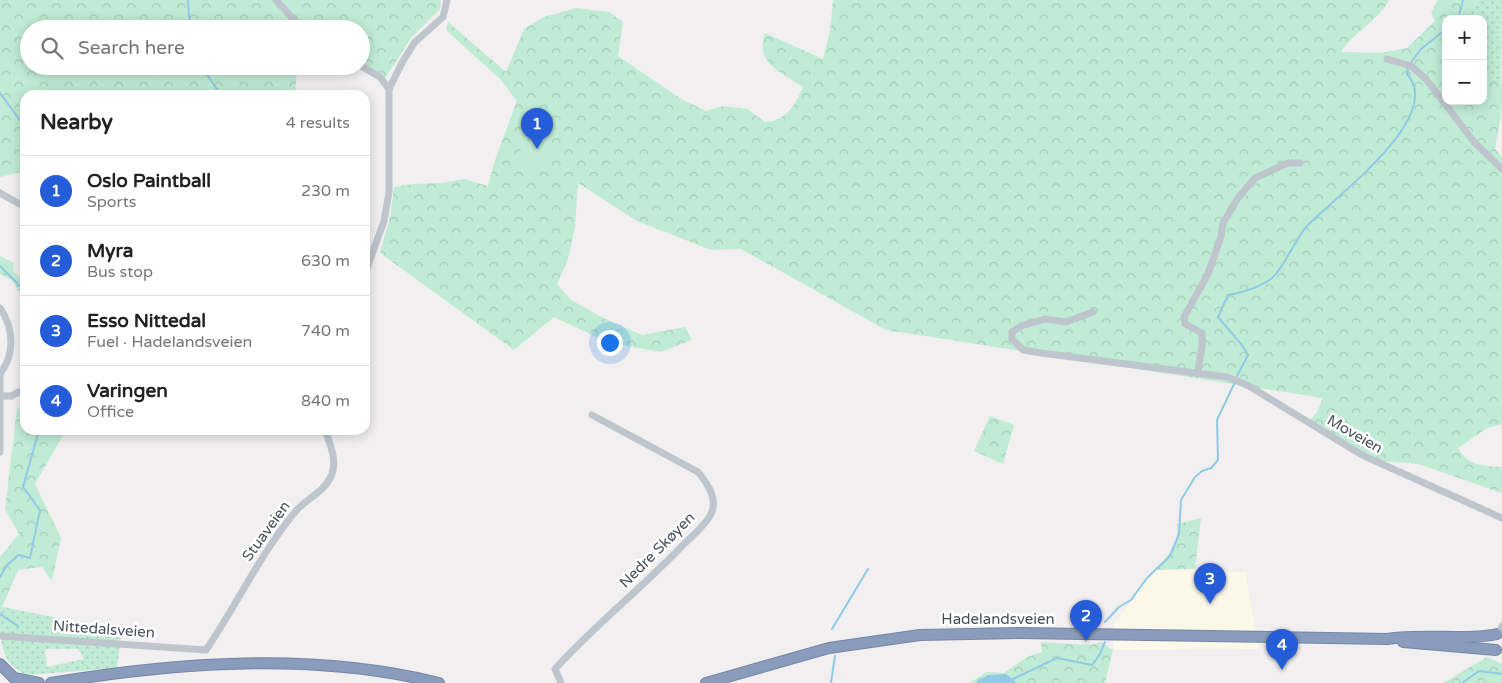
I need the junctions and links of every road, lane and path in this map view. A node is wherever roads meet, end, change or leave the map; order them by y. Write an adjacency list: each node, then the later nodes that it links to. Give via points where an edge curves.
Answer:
1 (276, 0): 3 (street)
2 (447, 0): 6 (street, via 443,17 412,47)
3 (294, 20)
4 (1387, 60): 8 (street, via 1411,66 1426,79 1474,142)
5 (370, 72): 6 (street)
6 (389, 89): 11 (street, via 389,192 384,221)
7 (1300, 163): 14 (street, via 1288,163 1255,178 1223,223 1208,274 1184,317 1185,324 1202,333 1204,344)
8 (1502, 169)
9 (0, 193): 10 (street)
10 (20, 204)
11 (370, 260)
12 (0, 308): 15 (street, via 12,343)
13 (1093, 312): 14 (street, Moveien, via 1066,322 1045,319 1021,326 1012,332 1012,339 1023,350)
14 (1198, 372): 21 (street, Moveien, via 1227,377 1249,386 1362,455)
15 (0, 374): 17 (street)
16 (20, 392): 17 (street)
17 (1, 396): 20 (street)
18 (592, 415): 33 (street, Nedre Skøyen, via 698,472 707,484 713,504 710,515 669,560 555,669)
19 (326, 435): 25 (street, Stuaveien, via 334,464 330,478 316,495 295,511)
20 (0, 452)
21 (1502, 518)
22 (1500, 630): 24 (highway, Hadelandsveien, via 1482,636); 26 (highway, via 1494,642)
23 (0, 636): 25 (street, Nittedalsveien)
24 (1387, 639): 26 (highway, Hadelandsveien); 34 (highway, Hadelandsveien, via 920,635 829,648)
25 (206, 650)
26 (1499, 652)
27 (0, 664): 29 (highway, via 14,678)
28 (72, 679): 30 (highway); 31 (highway); 32 (highway, via 177,668 278,665 366,670)
29 (39, 683)
30 (51, 683)
31 (61, 683)
32 (439, 683)
33 (561, 683)
34 (706, 683)

